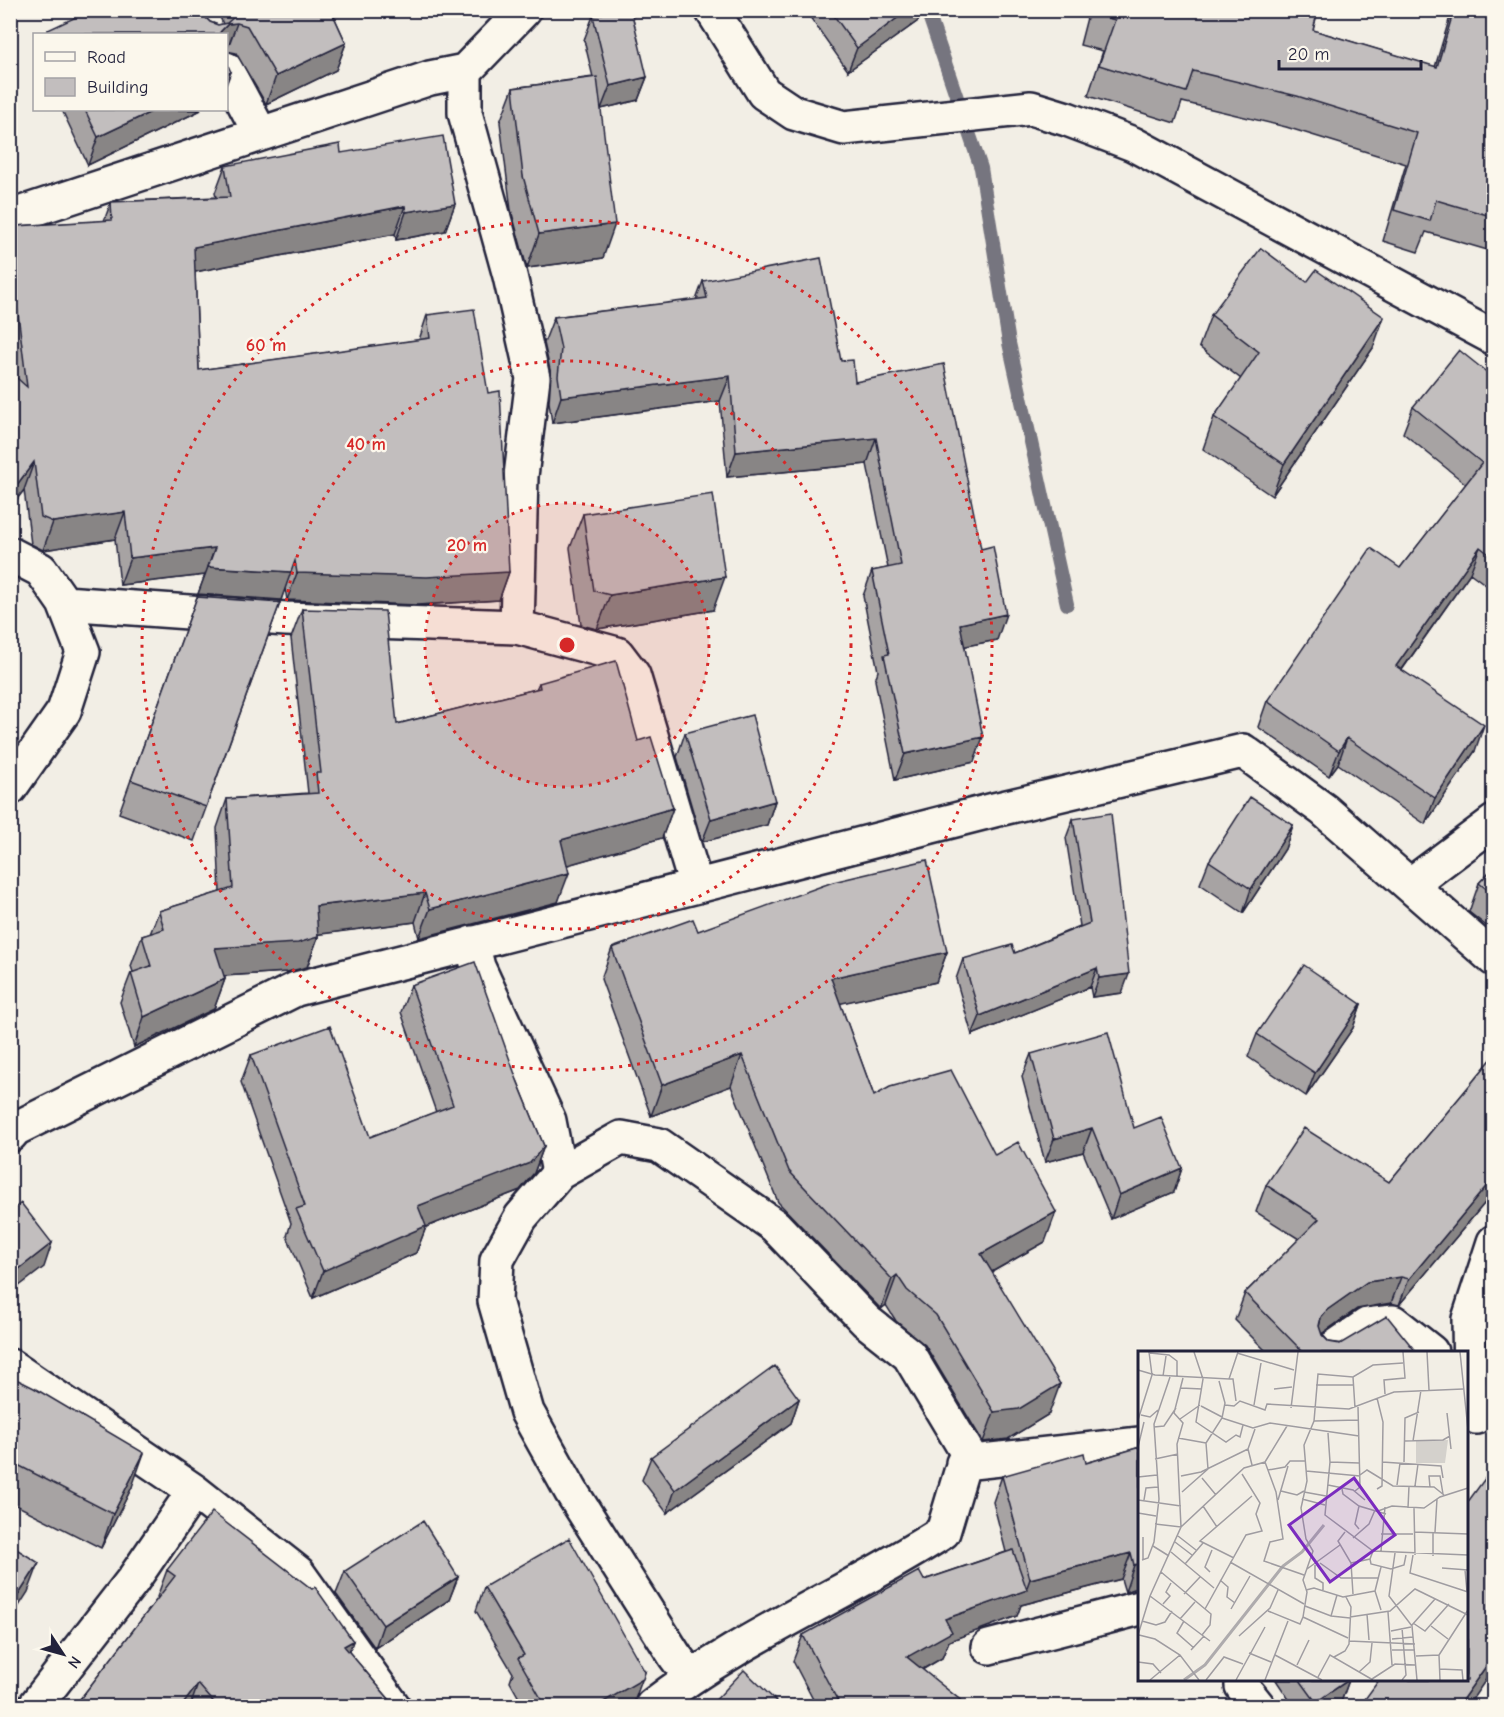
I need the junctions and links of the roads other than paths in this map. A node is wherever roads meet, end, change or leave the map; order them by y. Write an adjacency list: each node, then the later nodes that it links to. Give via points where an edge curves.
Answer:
1 (524, 10): 3 (street)
2 (712, 10): 7 (street, via 764,93 794,113 844,128 1031,108 1067,119 1132,144)
3 (465, 71): 5 (street, via 430,78); 10 (street, via 465,113 510,276 533,378 521,476)
4 (228, 73): 5 (street)
5 (260, 133): 6 (street)
6 (10, 218)
7 (1494, 338)
8 (10, 554): 9 (street, via 41,570)
9 (64, 603): 10 (street, via 286,620); 11 (street, via 83,652 64,711)
10 (517, 627): 14 (street, via 617,654 633,675)
11 (10, 788)
12 (1494, 822): 13 (street)
13 (1410, 885): 14 (street, via 1324,810 1243,751); 16 (street)
14 (696, 886): 15 (street)
15 (472, 944): 17 (street, via 296,989); 18 (street, via 478,967 549,1121)
16 (1494, 959)
17 (12, 1129)
18 (559, 1173): 25 (street, via 621,1138 659,1145 688,1163 775,1226 866,1320 909,1355 967,1452); 29 (street, via 521,1217 497,1260 495,1301 526,1412 571,1491)
19 (1494, 1242): 23 (street, via 1469,1318)
20 (1331, 1351): 21 (street, via 1366,1325 1393,1322)
21 (1429, 1351)
22 (10, 1366): 26 (street)
23 (1475, 1401)
24 (1138, 1444): 25 (street)
25 (963, 1463): 29 (street, via 943,1532 893,1565)
26 (194, 1491): 31 (street, via 133,1580); 32 (street, via 298,1573)
27 (1138, 1609): 28 (street)
28 (989, 1647)
29 (690, 1676): 33 (street)
30 (1242, 1681): 34 (street)
31 (36, 1707)
32 (393, 1707)
33 (652, 1707)
34 (1258, 1707)

